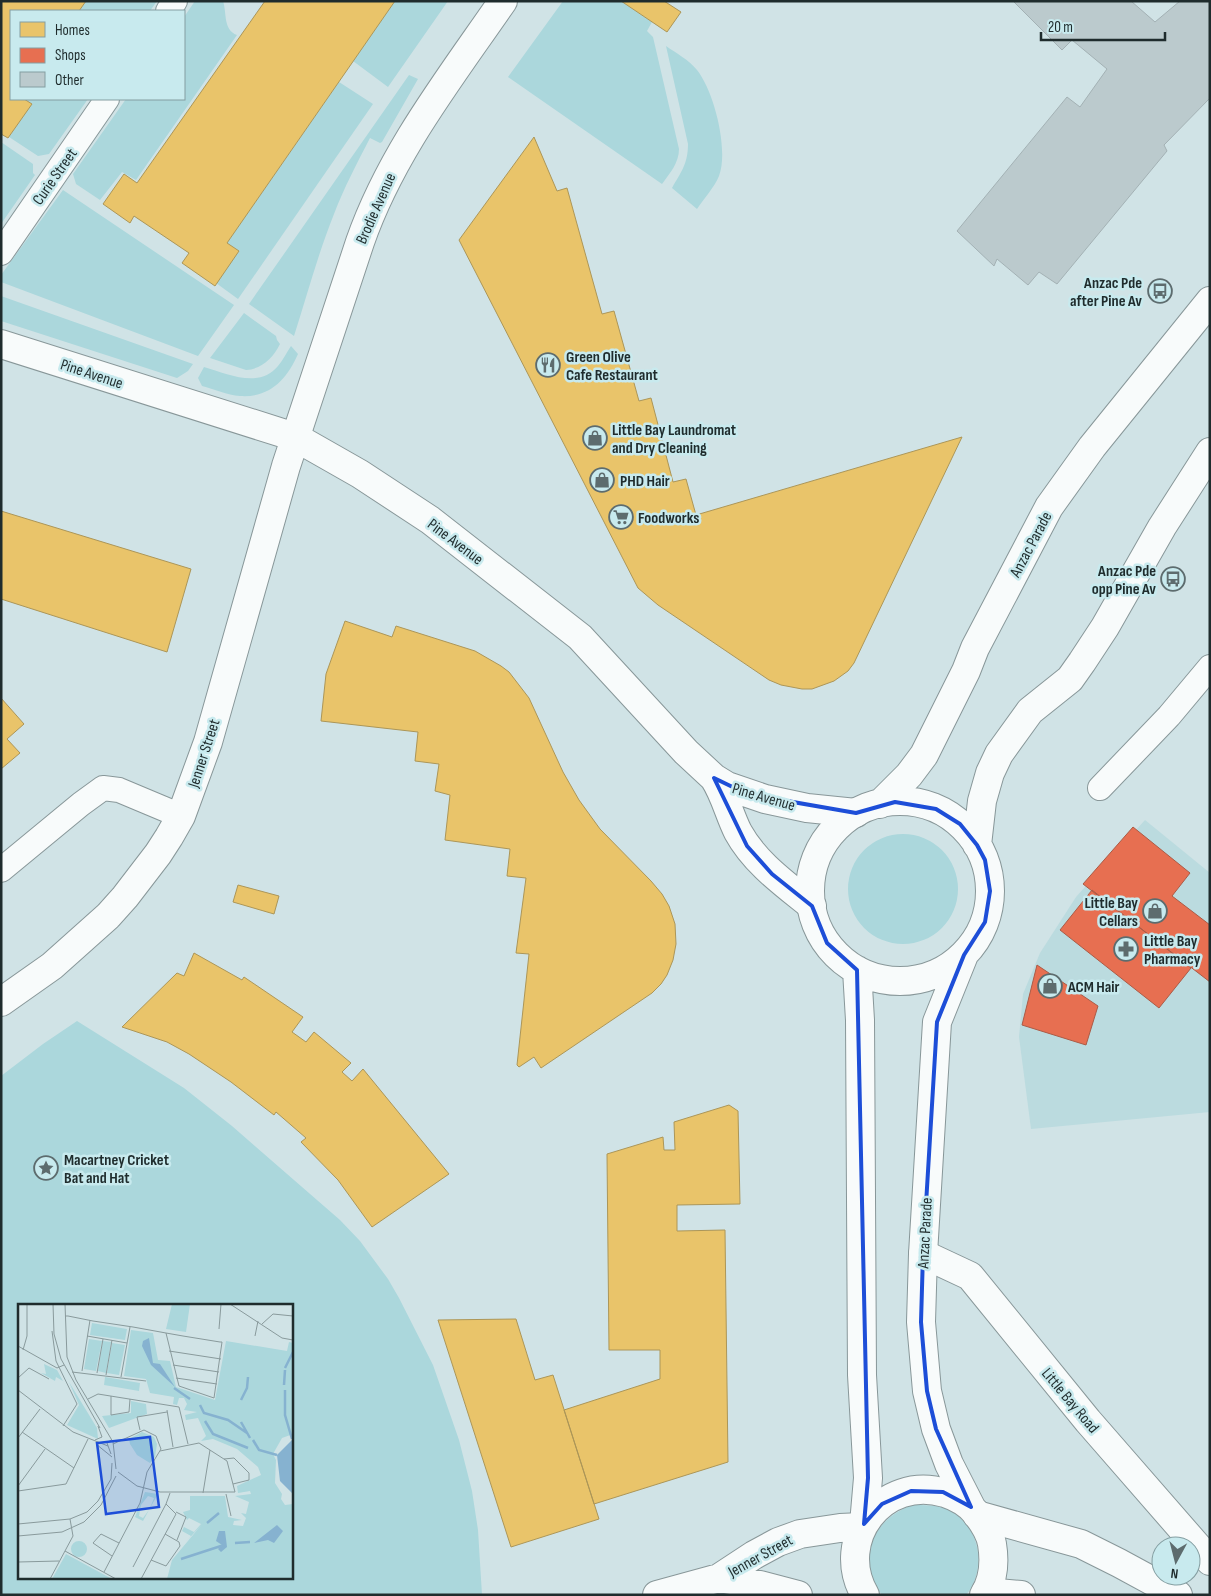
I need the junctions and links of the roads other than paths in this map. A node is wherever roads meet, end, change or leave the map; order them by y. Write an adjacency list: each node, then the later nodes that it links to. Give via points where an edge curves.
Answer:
1 (503, 1): 6 (street, Brodie Avenue, via 409,138 386,179 363,232)
2 (107, 100): 3 (lane, Curie Street)
3 (1, 253)
4 (1210, 301): 12 (street, Anzac Parade, via 1092,447 1049,507 975,648 930,744 909,774)
5 (1, 344): 6 (street, Pine Avenue)
6 (295, 438): 10 (street, Pine Avenue, via 360,474 430,520 580,637); 13 (street, Jenner Street, via 208,742)
7 (1210, 452): 14 (street, via 1082,662 1070,679 1030,710 999,754 982,801)
8 (1210, 667): 9 (lane)
9 (1202, 691): 11 (lane, via 1169,716)
10 (714, 778): 12 (street, Pine Avenue, via 747,794 807,808); 16 (street, via 747,846 772,874)
11 (1100, 788)
12 (868, 809): 14 (street, Pine Avenue, via 894,802 936,809 960,824); 16 (street, Anzac Parade, via 834,830 819,853 811,879)
13 (181, 816): 15 (lane, via 119,790 103,788); 19 (street, Jenner Street, via 148,867 108,916 52,966)
14 (978, 845): 17 (street, via 989,875 989,907 980,933)
15 (1, 870)
16 (812, 906): 18 (street, Anzac Parade, via 827,943 845,963)
17 (964, 955): 18 (street, Anzac Parade, via 927,978 884,980); 20 (street, Anzac Parade, via 937,1022)
18 (857, 970): 22 (street, via 862,1374 868,1478)
19 (1, 1002)
20 (923, 1254): 21 (street, Anzac Parade, via 921,1322 927,1391 949,1464); 23 (street, Little Bay Road, via 970,1276 1088,1421)
21 (974, 1511): 22 (street, via 943,1492 912,1491 882,1504); 25 (street, Anzac Parade, via 985,1525 993,1552 994,1566); 30 (street, via 1081,1544)
22 (863, 1526): 24 (street, Jenner Street, via 800,1534 754,1555); 28 (street, via 856,1545 855,1563 858,1581)
23 (1210, 1561)
24 (719, 1578): 26 (street, Jenner Street); 27 (street, Jenner Street)
25 (985, 1593): 29 (street)
26 (657, 1595)
27 (798, 1595)
28 (865, 1595)
29 (1021, 1595)
30 (1178, 1595)

